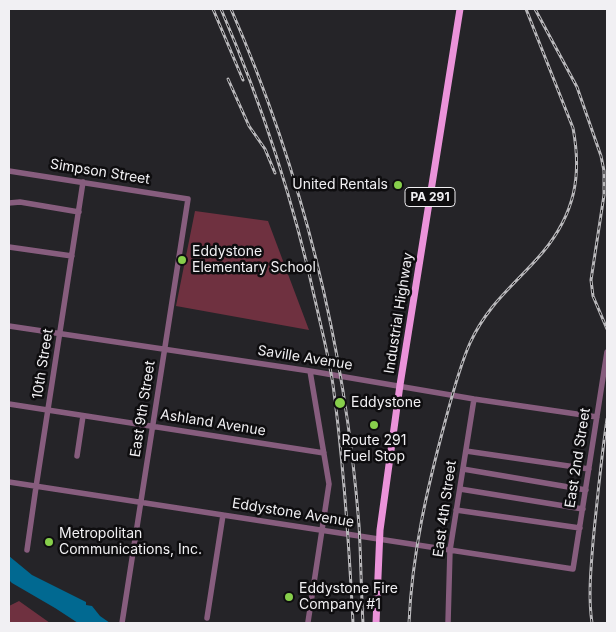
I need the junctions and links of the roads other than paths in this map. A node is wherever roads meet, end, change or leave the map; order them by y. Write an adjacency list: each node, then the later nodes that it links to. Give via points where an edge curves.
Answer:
1 (460, 9): 14 (main road, Industrial Highway / PA 291)
2 (9, 171): 3 (street, Simpson Street)
3 (83, 182): 4 (street, Simpson Street); 6 (street, 10th Street)
4 (188, 198): 11 (street, East 9th Street)
5 (9, 203): 6 (street)
6 (79, 212): 8 (street, 10th Street)
7 (9, 247): 8 (street)
8 (72, 256): 10 (street, 10th Street)
9 (9, 326): 10 (street, Saville Avenue)
10 (60, 334): 11 (street, Saville Avenue); 17 (street, 10th Street)
11 (165, 350): 13 (street, Saville Avenue); 20 (street, East 9th Street)
12 (607, 352): 19 (street, East 2nd Street)
13 (310, 371): 14 (street, Saville Avenue); 22 (street)
14 (400, 385): 15 (street, Saville Avenue); 42 (main road, Industrial Highway / PA 291, via 380,530)
15 (474, 399): 19 (street, Saville Avenue); 21 (street, East 4th Street)
16 (9, 404): 17 (street, Ashland Avenue)
17 (48, 410): 18 (street, Ashland Avenue); 27 (street, 10th Street)
18 (83, 416): 20 (street, Ashland Avenue); 23 (street)
19 (597, 417): 25 (street, East 2nd Street)
20 (153, 426): 22 (street, Ashland Avenue); 30 (street, East 9th Street)
21 (466, 451): 24 (street, East 4th Street); 25 (street)
22 (324, 453): 35 (street, via 329,484)
23 (77, 456)
24 (463, 469): 28 (street, East 4th Street); 29 (street)
25 (589, 469): 29 (street, East 2nd Street)
26 (9, 482): 27 (street, Eddystone Avenue)
27 (36, 486): 30 (street, Eddystone Avenue); 36 (street, 10th Street)
28 (460, 489): 31 (street); 32 (street, East 4th Street)
29 (586, 490): 31 (street, East 2nd Street)
30 (142, 502): 33 (street, Eddystone Avenue); 41 (street, East 9th Street)
31 (583, 509): 34 (street, East 2nd Street)
32 (456, 510): 34 (street); 37 (street, East 4th Street)
33 (224, 515): 35 (street, Eddystone Avenue); 39 (street)
34 (580, 528): 38 (street, East 2nd Street)
35 (321, 530): 37 (street, Eddystone Avenue); 40 (street)
36 (28, 550)
37 (450, 550): 38 (street, Eddystone Avenue); 43 (street, East 4th Street)
38 (574, 569)
39 (207, 618)
40 (308, 622)
41 (122, 623)
42 (376, 623)
43 (448, 623)

